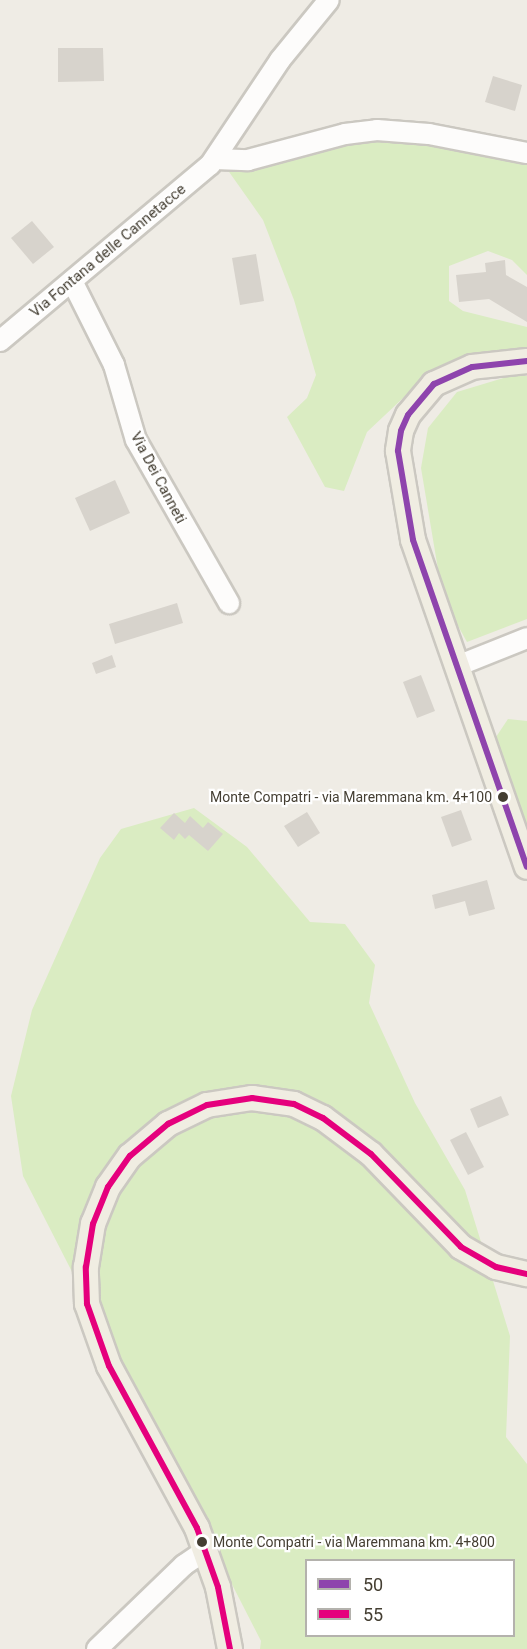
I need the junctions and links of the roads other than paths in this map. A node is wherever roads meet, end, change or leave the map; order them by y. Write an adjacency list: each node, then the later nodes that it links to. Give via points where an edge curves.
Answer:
1 (330, 0): 3 (street, Via Fontana delle Cannetacce, via 274,68)
2 (527, 153): 3 (street, via 439,136 377,130 345,134 248,160)
3 (215, 159): 4 (street, Via Fontana delle Cannetacce)
4 (72, 281): 5 (street, Via Fontana delle Cannetacce); 7 (street, Via Dei Canneti, via 117,372 134,435)
5 (0, 340)
6 (527, 361): 9 (main road, via 483,364 441,380 417,401 401,431 399,464 413,540)
7 (229, 603)
8 (527, 638): 9 (street)
9 (457, 666): 10 (main road)
10 (527, 867)
11 (527, 1274): 12 (main road, via 496,1268 461,1247 371,1154 323,1118 294,1104 261,1098 215,1103 179,1118 150,1137 119,1170 100,1204 86,1267 87,1304 103,1353 191,1514)
12 (206, 1550): 13 (street, via 177,1571); 14 (main road)
13 (97, 1649)
14 (230, 1649)

